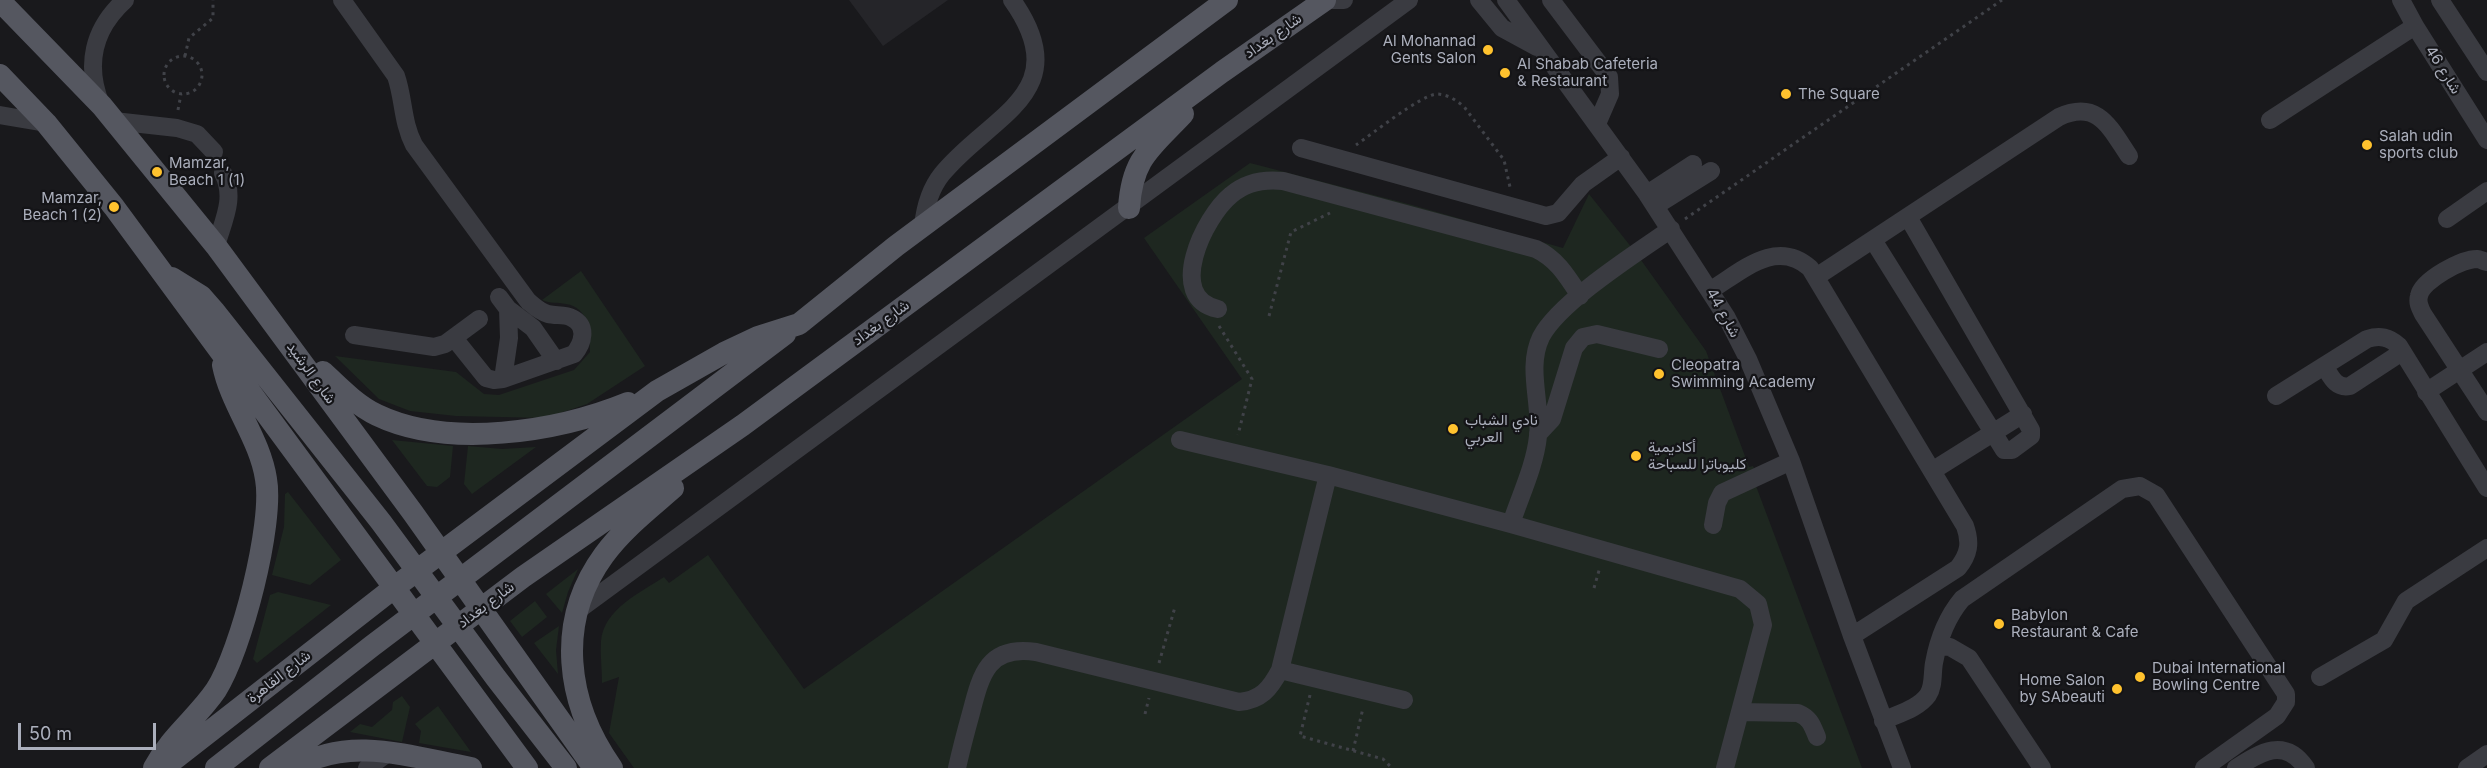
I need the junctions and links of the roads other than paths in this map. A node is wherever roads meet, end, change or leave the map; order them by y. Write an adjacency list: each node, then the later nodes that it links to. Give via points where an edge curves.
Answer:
1 (125, 0): 20 (street, via 104,24 93,50 95,89)
2 (342, 0): 57 (street, via 396,76 409,135 447,191 528,301 548,314 571,317 579,324 583,334 581,345 574,354)
3 (1012, 0): 38 (street, via 1033,38 1030,83 1014,109 941,176 925,208)
4 (1227, 0): 38 (main road)
5 (1325, 0): 17 (main road, شارع بغداد)
6 (1333, 0): 7 (street)
7 (1344, 0)
8 (1409, 0): 35 (street)
9 (1479, 0): 16 (street, via 1503,28)
10 (1506, 0): 16 (street, شارع 44)
11 (1551, 0): 24 (street, via 1609,77 1610,94)
12 (2401, 0): 15 (street, شارع 46)
13 (2440, 0): 18 (street)
14 (0, 1): 20 (main road, شارع الرشيد)
15 (2415, 26): 22 (street); 25 (street, شارع 46)
16 (1539, 48): 24 (street, شارع 44)
17 (1222, 72): 35 (main road, via 1140,161 1130,183); 65 (main road, شارع بغداد)
18 (2487, 72)
19 (0, 75): 23 (main road)
20 (108, 114): 27 (street, via 197,134); 41 (main road, شارع الرشيد)
21 (0, 115): 23 (street)
22 (2270, 120)
23 (46, 123): 43 (main road)
24 (1597, 123): 29 (street, شارع 44)
25 (2487, 140)
26 (1301, 148): 29 (street, via 1546,216 1558,213 1583,184)
27 (214, 152)
28 (2128, 156): 36 (street, via 2104,120 2094,114 2070,112)
29 (1621, 157): 34 (street, شارع 44)
30 (1693, 164): 34 (street)
31 (223, 173): 41 (street, via 230,197)
32 (1714, 174): 34 (street)
33 (2487, 191): 37 (street)
34 (1654, 204): 39 (street, شارع 44)
35 (1129, 208): 82 (street)
36 (1908, 217): 40 (street); 67 (street, via 2023,414)
37 (2447, 219)
38 (923, 226): 49 (main road)
39 (1671, 229): 45 (street, شارع 44); 46 (street)
40 (1873, 240): 44 (street); 67 (street)
41 (216, 246): 51 (main road, شارع الرشيد)
42 (2487, 262): 59 (street, via 2478,259 2459,263 2429,281 2419,297 2423,314)
43 (164, 275): 54 (main road); 77 (main road, via 182,282 215,312)
44 (1816, 277): 45 (street, via 1801,260 1777,255); 70 (street)
45 (1711, 290): 69 (street, شارع 44, via 1748,359)
46 (1580, 296): 47 (street, via 1557,263 1536,249 1269,180 1253,183 1231,195 1204,228 1193,268 1193,290 1198,300); 66 (street, via 1548,326 1536,350)
47 (1212, 308)
48 (479, 319): 52 (street)
49 (799, 324): 61 (main road, via 724,352); 78 (main road)
50 (354, 334): 52 (street, via 434,347)
51 (285, 337): 61 (main road, via 374,414 399,425 427,430 495,432 567,424); 76 (main road, شارع الرشيد)
52 (454, 338): 60 (street, via 486,378)
53 (1659, 349): 66 (street, via 1597,334 1583,337 1574,348 1552,419)
54 (220, 351): 79 (main road); 96 (main road, via 226,380 264,468 266,526 227,669 215,691 170,741)
55 (2402, 352): 58 (street, via 2392,340 2376,336); 58 (street, via 2350,386 2337,385); 62 (street)
56 (2487, 352): 59 (street)
57 (556, 361): 60 (street); 60 (street, via 533,328 503,303 509,338)
58 (2325, 366): 63 (street)
59 (2459, 369): 62 (street); 64 (street)
60 (503, 379)
61 (657, 391): 76 (main road)
62 (2426, 392): 72 (street)
63 (2276, 396)
64 (2487, 412)
65 (743, 424): 81 (main road, شارع بغداد); 82 (main road, via 620,535 589,580)
66 (1538, 434): 73 (street)
67 (1993, 434): 70 (street)
68 (1180, 440): 71 (street)
69 (1791, 461): 74 (street, via 1722,493); 85 (street, شارع 44)
70 (1932, 471): 85 (street, via 1965,526 1969,549 1965,559 1958,568)
71 (1328, 475): 73 (street); 88 (street)
72 (2487, 488)
73 (1511, 524): 91 (street, via 1729,585 1750,596 1758,604 1763,625)
74 (1713, 525)
75 (2487, 548): 89 (street, via 2406,602 2384,640)
76 (441, 552): 77 (main road); 78 (main road, شارع الرشيد)
77 (417, 571): 79 (main road); 80 (main road)
78 (461, 581): 80 (main road); 81 (main road, شارع الرشيد)
79 (395, 587): 83 (main road); 97 (main road, شارع القاهرة)
80 (437, 599): 83 (main road); 84 (main road)
81 (482, 609): 84 (main road, شارع بغداد); 105 (main road, شارع الرشيد)
82 (577, 611): 106 (main road, via 572,650 574,681 589,730)
83 (415, 615): 86 (main road); 98 (main road)
84 (458, 627): 86 (main road, شارع بغداد); 104 (main road)
85 (1852, 636): 92 (street, شارع 44)
86 (436, 643): 99 (main road); 103 (main road)
87 (1938, 646): 92 (street, via 1930,689 1918,705); 110 (street, via 1950,647 1969,658); 111 (street, via 1948,618 1970,592 2122,489 2146,488 2156,495 2286,694 2283,710 2277,716)
88 (1280, 670): 90 (street); 107 (street, via 1263,695 1245,702 1036,652 1006,652 984,670 978,684)
89 (2320, 677)
90 (1404, 700)
91 (1740, 712): 93 (street, via 1798,713 1806,716); 108 (street)
92 (1883, 721): 109 (street, شارع 44)
93 (1817, 736)
94 (388, 753): 100 (main road, via 347,749 313,758); 101 (street); 102 (main road)
95 (2487, 754): 114 (street)
96 (154, 768)
97 (163, 768)
98 (216, 768)
99 (270, 768)
100 (296, 768)
101 (366, 768)
102 (471, 768)
103 (527, 768)
104 (566, 768)
105 (594, 768)
106 (612, 768)
107 (957, 768)
108 (1725, 768)
109 (1902, 768)
110 (2042, 768)
111 (2204, 768)
112 (2236, 768): 113 (street, via 2268,750 2281,750 2293,754)
113 (2306, 768)
114 (2467, 768)

